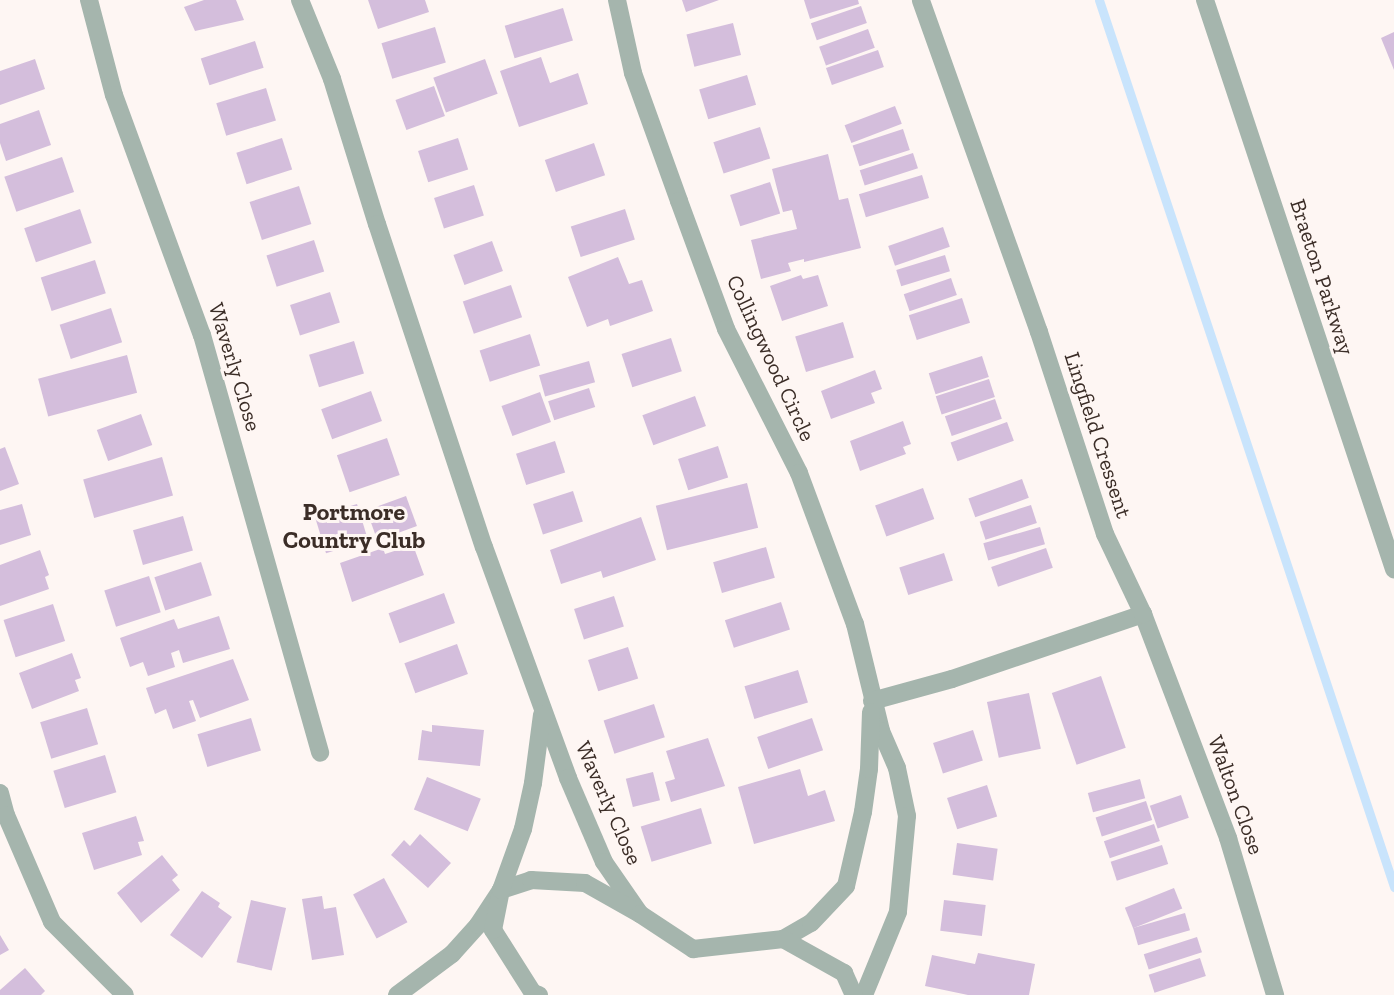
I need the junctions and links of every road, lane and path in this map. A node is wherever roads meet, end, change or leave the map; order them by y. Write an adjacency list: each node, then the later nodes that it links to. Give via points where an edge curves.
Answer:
1 (89, 0): 10 (street, Waverly Close, via 114,95 202,335)
2 (300, 0): 9 (street, Waverly Close, via 332,79 484,547)
3 (617, 0): 8 (street, Collingwood Circle, via 633,73 726,329 799,473 855,624)
4 (921, 0): 7 (street, Lingfield Cressent, via 1105,534)
5 (1205, 0): 6 (street, Braeton Parkway)
6 (1394, 569)
7 (1143, 614): 8 (street, via 952,679); 20 (street, Walton Close, via 1228,838)
8 (872, 701): 14 (street, Collingwood Circle, via 863,812 846,886 811,924); 19 (street, Collingwood Circle, via 897,768 907,816 898,912)
9 (543, 707): 12 (street, Waverly Close, via 531,795); 13 (street, Waverly Close, via 604,862)
10 (321, 753)
11 (0, 793): 15 (street, via 52,922)
12 (501, 890): 13 (street, via 531,880 585,883); 16 (street, via 478,925 452,954); 17 (street, via 493,930 533,993)
13 (640, 914): 14 (street, via 693,949)
14 (783, 939): 18 (street, via 844,973)
15 (125, 995)
16 (397, 995)
17 (539, 995)
18 (854, 995)
19 (864, 995)
20 (1275, 995)

